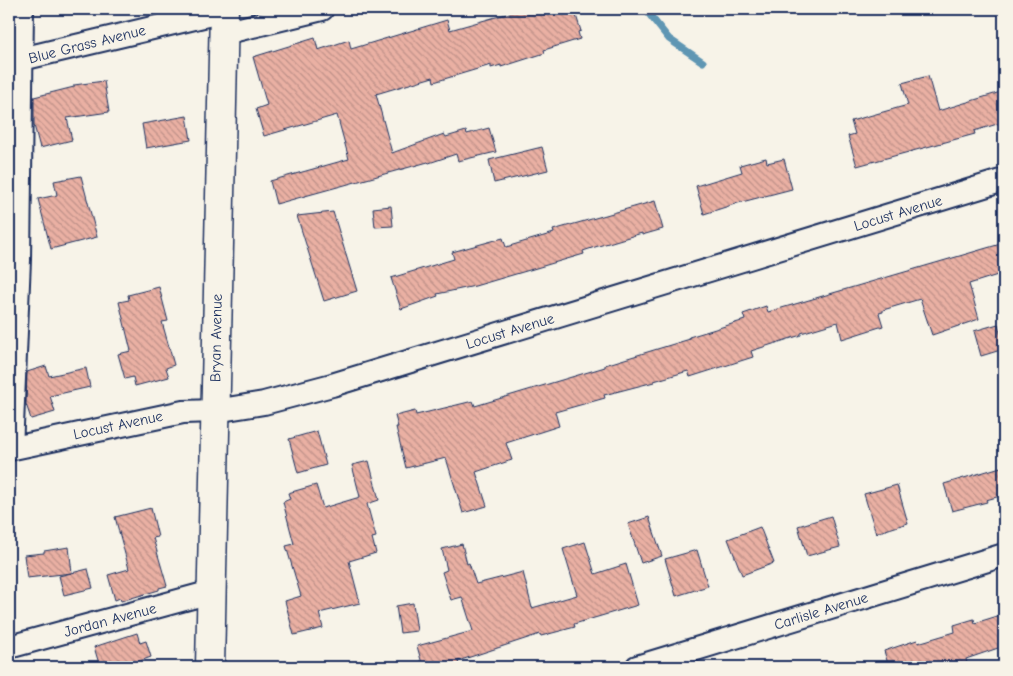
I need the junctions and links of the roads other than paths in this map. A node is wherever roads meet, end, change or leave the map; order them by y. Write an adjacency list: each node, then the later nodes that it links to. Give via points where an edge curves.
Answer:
1 (22, 9): 4 (street)
2 (322, 9): 3 (street, Blue Grass Avenue)
3 (224, 18): 4 (street, Blue Grass Avenue); 7 (street, Bryan Avenue)
4 (15, 61): 6 (street)
5 (1004, 180): 7 (street, Locust Avenue, via 332,385 264,403)
6 (14, 261): 8 (street)
7 (215, 411): 8 (street, Locust Avenue, via 183,412); 10 (street, Bryan Avenue)
8 (10, 449)
9 (1004, 555): 13 (street, Carlisle Avenue)
10 (211, 592): 11 (street, Jordan Avenue); 12 (street, Bryan Avenue)
11 (9, 647)
12 (210, 667)
13 (637, 667)

